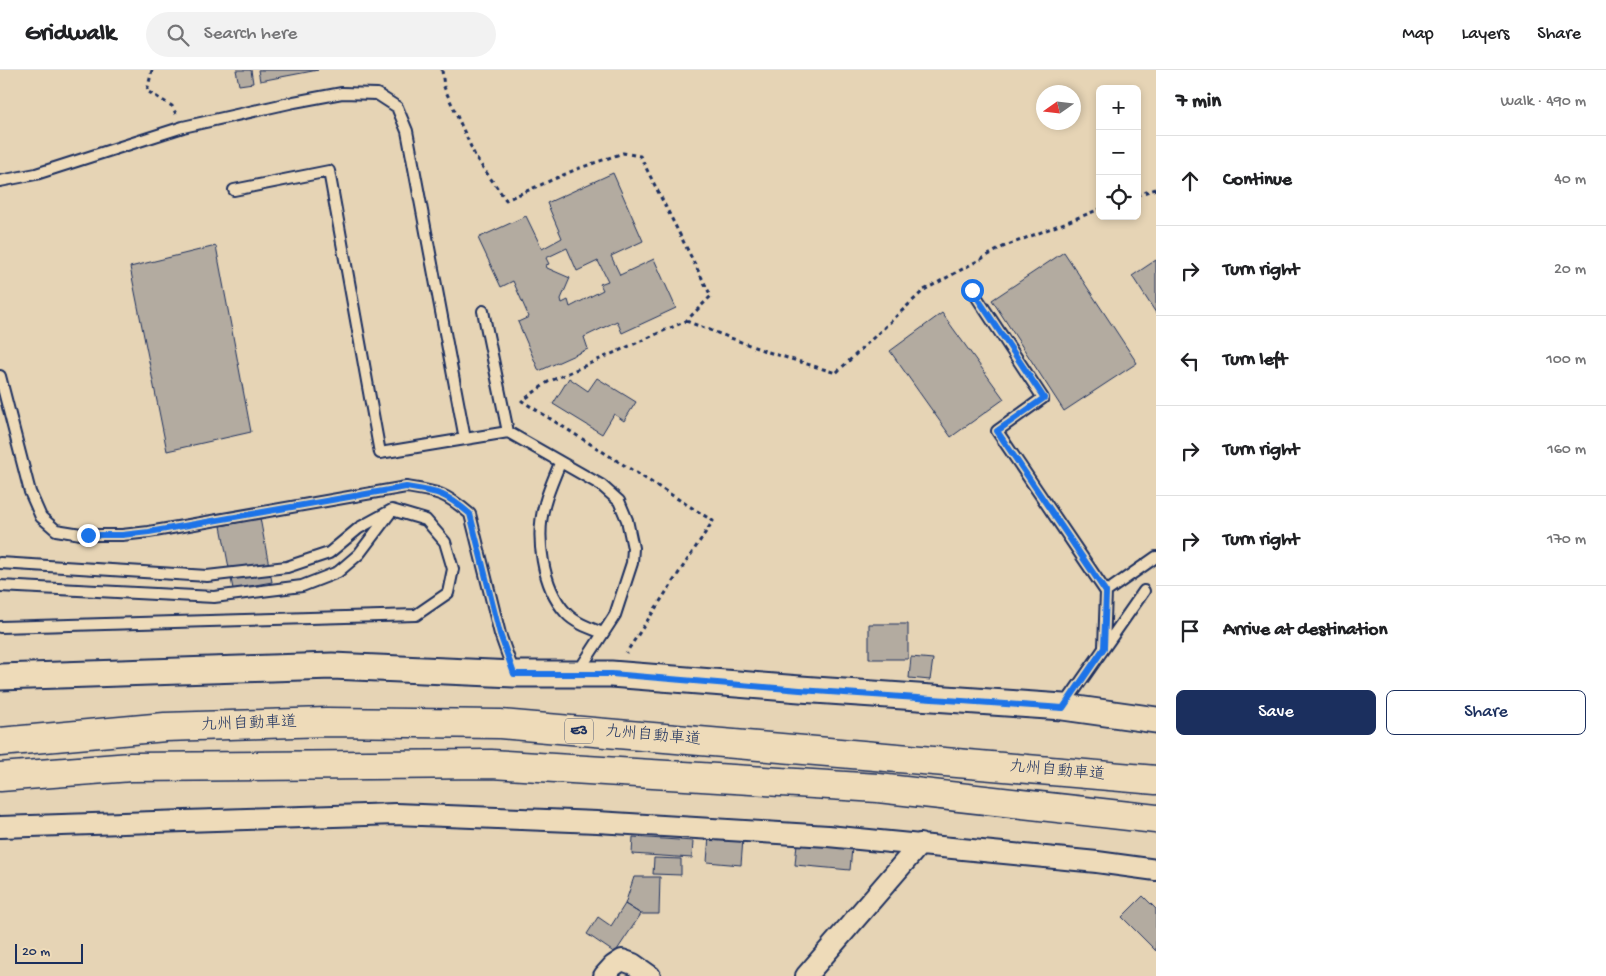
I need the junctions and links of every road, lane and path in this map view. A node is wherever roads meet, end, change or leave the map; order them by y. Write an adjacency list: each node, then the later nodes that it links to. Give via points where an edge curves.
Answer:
1 (152, 70): 3 (path, via 146,91 172,106)
2 (442, 70): 11 (path, via 444,87 476,158 506,200 623,153 640,156 711,296)
3 (183, 127): 4 (lane, via 36,174); 14 (lane, via 342,93 376,94 397,107 407,131)
4 (0, 181)
5 (1156, 189): 7 (path)
6 (234, 190): 14 (lane, via 329,171 380,453)
7 (1141, 194)
8 (1096, 211): 11 (path, via 1003,247 924,290 836,372 765,351)
9 (972, 290): 21 (lane, via 1044,398 997,431)
10 (483, 311): 13 (lane)
11 (686, 321): 27 (path, via 548,382 522,401 713,521)
12 (0, 376): 26 (lane, via 30,492 41,517 56,530 88,535 149,532 406,487 447,496 470,514 500,634)
13 (508, 432): 14 (lane); 15 (lane)
14 (465, 439)
15 (560, 463): 23 (lane, via 544,504 540,529 547,576 555,599 567,614); 23 (lane, via 601,485 619,501 627,520 633,548 632,563 615,615)
16 (392, 510): 18 (lane, via 359,528 329,553 287,567 207,576); 19 (lane, via 359,554 338,572 302,586 214,597); 22 (lane, via 426,520 445,542 454,569 448,593 416,615)
17 (1156, 557): 21 (lane)
18 (0, 562)
19 (0, 586)
20 (1144, 591): 24 (lane)
21 (1106, 592): 24 (lane)
22 (0, 627)
23 (603, 633): 25 (lane)
24 (1104, 648): 29 (lane)
25 (577, 673): 26 (street); 27 (street)
26 (514, 674): 28 (street, via 332,666)
27 (612, 674): 29 (street)
28 (0, 677)
29 (1063, 708): 30 (street)
30 (1156, 720)
31 (0, 742): 33 (highway, 九州自動車道 / E3, via 174,727 326,722 500,724)
32 (0, 777): 34 (highway, via 131,767 491,764 878,788)
33 (1156, 780)
34 (1156, 819)
35 (0, 827): 36 (street, via 396,814 597,822)
36 (920, 844): 37 (street); 40 (street)
37 (1156, 870)
38 (604, 976): 39 (street, via 622,960)
39 (650, 976)
40 (806, 976)

